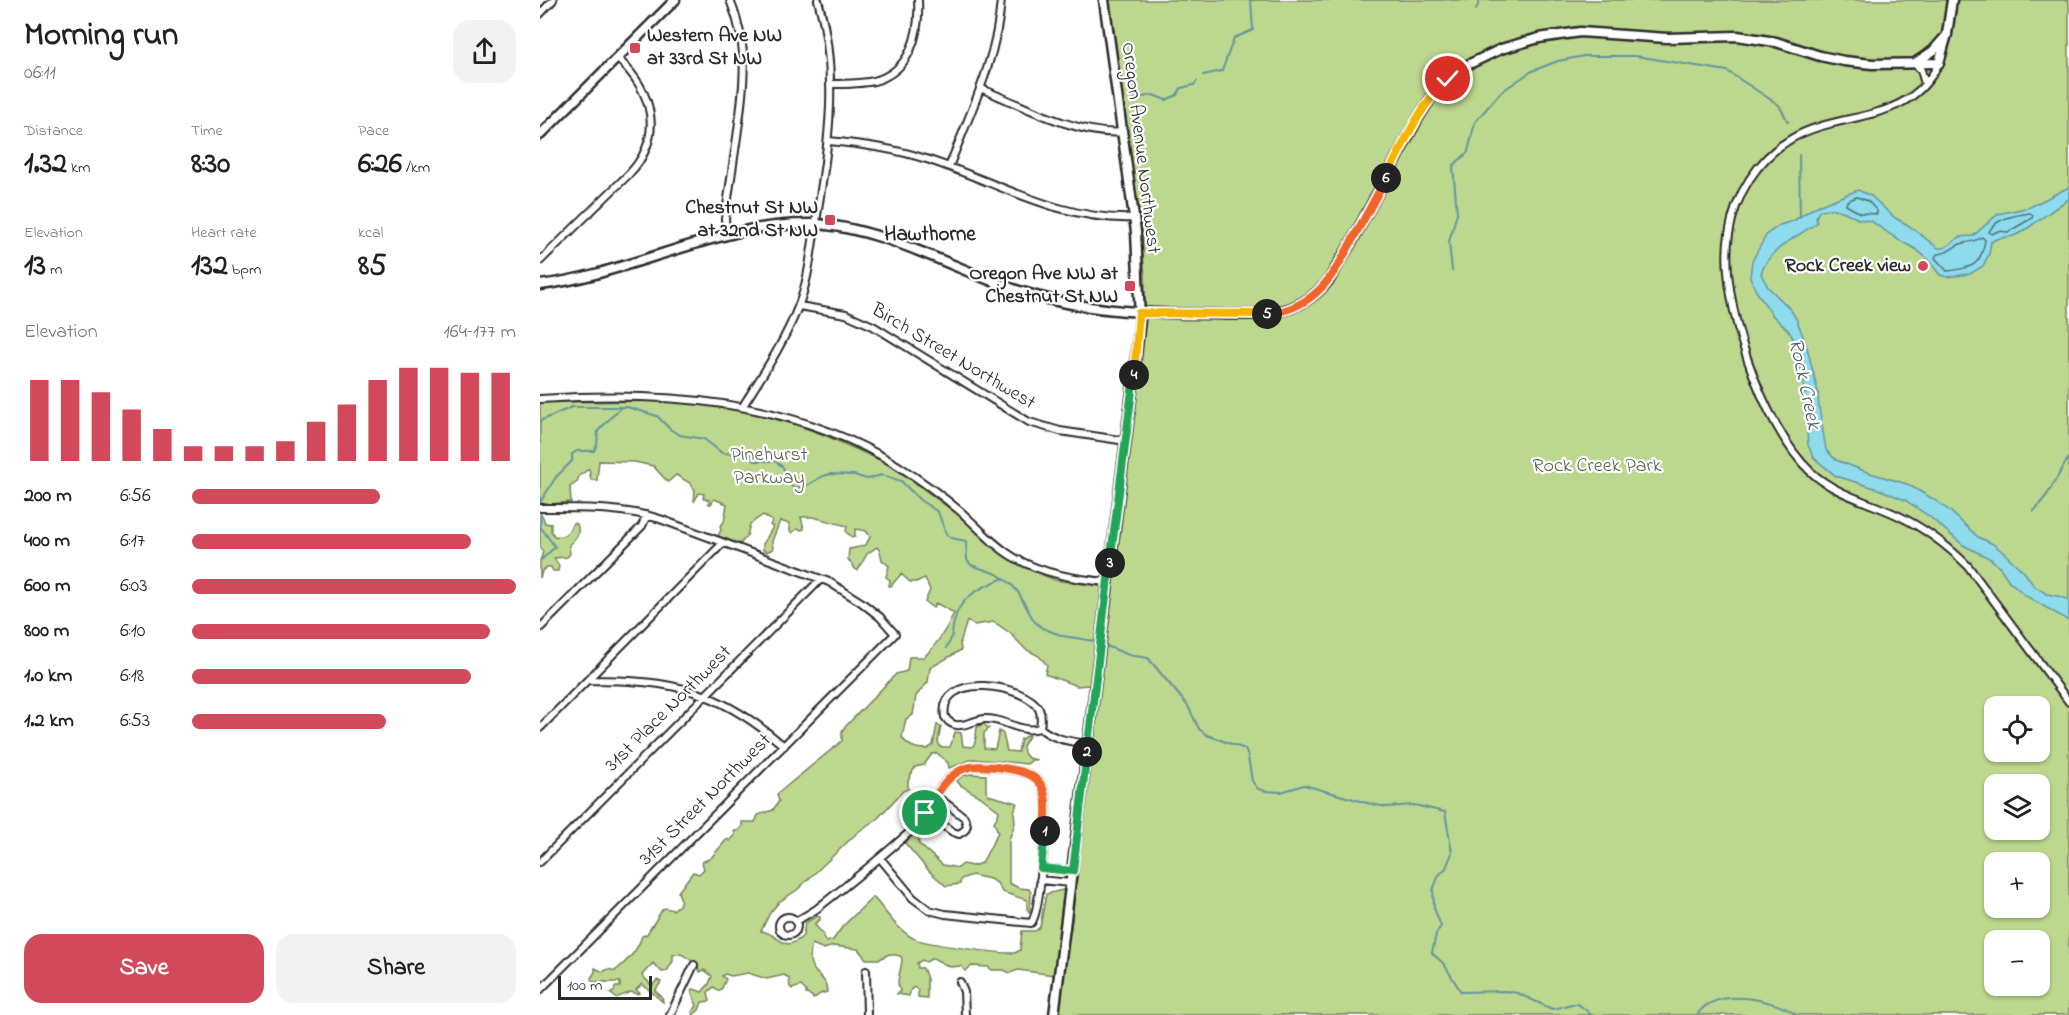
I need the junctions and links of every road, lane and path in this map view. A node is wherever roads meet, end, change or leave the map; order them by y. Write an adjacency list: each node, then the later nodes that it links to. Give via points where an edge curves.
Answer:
1 (553, 0): 9 (street)
2 (675, 0): 11 (street)
3 (730, 0): 23 (street, via 740,29 745,68 725,219)
4 (818, 0): 14 (street, via 827,36)
5 (918, 0): 14 (street, via 913,46 893,72 874,81)
6 (1001, 0): 16 (street, via 994,45)
7 (1104, 0): 17 (street, Oregon Avenue Northwest)
8 (1952, 0): 10 (street)
9 (540, 14)
10 (1947, 34): 12 (street, via 1933,51); 13 (street)
11 (617, 58): 18 (street); 24 (street, via 637,79 648,102 651,124 645,150 629,174)
12 (1914, 63): 13 (street); 15 (street); 27 (street, via 1844,61 1737,36 1667,38 1580,32 1506,47 1461,68 1433,95 1335,272 1308,300 1288,310 1263,314)
13 (1939, 63): 15 (street)
14 (831, 84): 19 (street)
15 (1925, 84): 39 (street, via 1887,110 1794,137 1775,148 1756,168 1733,218 1727,256 1729,283 1748,367 1760,396 1802,464 1828,485 1918,525 1950,548 1968,566)
16 (980, 88): 17 (street, via 1072,124); 20 (street)
17 (1122, 132): 21 (street, Oregon Avenue Northwest)
18 (540, 135)
19 (829, 141): 20 (street, via 902,152); 22 (street)
20 (949, 167): 21 (street, via 1057,208 1094,216)
21 (1134, 218): 27 (street, Oregon Avenue Northwest)
22 (815, 224): 23 (street, via 766,226); 26 (street); 27 (street, via 880,237 1033,295)
23 (727, 236): 25 (street, via 578,279)
24 (540, 261)
25 (540, 285)
26 (799, 306): 29 (street, via 776,356); 30 (street, Birch Street Northwest, via 846,314 873,326 1029,422)
27 (1139, 313): 30 (street, Oregon Avenue Northwest)
28 (540, 399): 29 (street, via 657,397)
29 (743, 406): 35 (street, via 802,422 877,453 931,489 1017,559 1049,572)
30 (1126, 441): 35 (street, Oregon Avenue Northwest)
31 (540, 508): 32 (street, via 602,508)
32 (647, 515): 33 (street); 36 (street, via 642,525)
33 (723, 543): 34 (street); 37 (street)
34 (821, 579): 38 (street, 31st Place Northwest); 43 (street, 31st Street Northwest, via 861,602 895,634)
35 (1107, 582): 42 (street, Oregon Avenue Northwest)
36 (540, 628)
37 (588, 680): 38 (street, via 661,684); 40 (street)
38 (707, 696): 43 (street, via 741,713); 47 (street, 31st Place Northwest)
39 (2069, 702)
40 (540, 728)
41 (1040, 728): 41 (street, via 1025,729 991,719 956,725 946,719 945,705 956,692 976,685 990,686 1035,704 1040,711); 42 (street, via 1058,739)
42 (1088, 744): 49 (street, Oregon Avenue Northwest)
43 (784, 746): 56 (street, 31st Street Northwest)
44 (936, 796): 45 (street); 45 (street, via 964,817 965,830 954,832); 48 (street, via 953,775 971,767 1030,774 1042,786 1047,801)
45 (925, 813): 46 (street)
46 (880, 858): 50 (street, via 917,902 945,914 1029,924 1035,917); 52 (street)
47 (540, 862)
48 (1041, 868): 49 (street); 50 (street)
49 (1073, 871): 51 (street, Oregon Avenue Northwest)
50 (1040, 880): 51 (street)
51 (1071, 883): 60 (street, Oregon Avenue Northwest)
52 (796, 922)
53 (694, 965): 57 (street)
54 (866, 970): 58 (street)
55 (960, 982): 59 (street)
56 (540, 990)
57 (670, 1015)
58 (867, 1015)
59 (965, 1015)
60 (1054, 1015)

